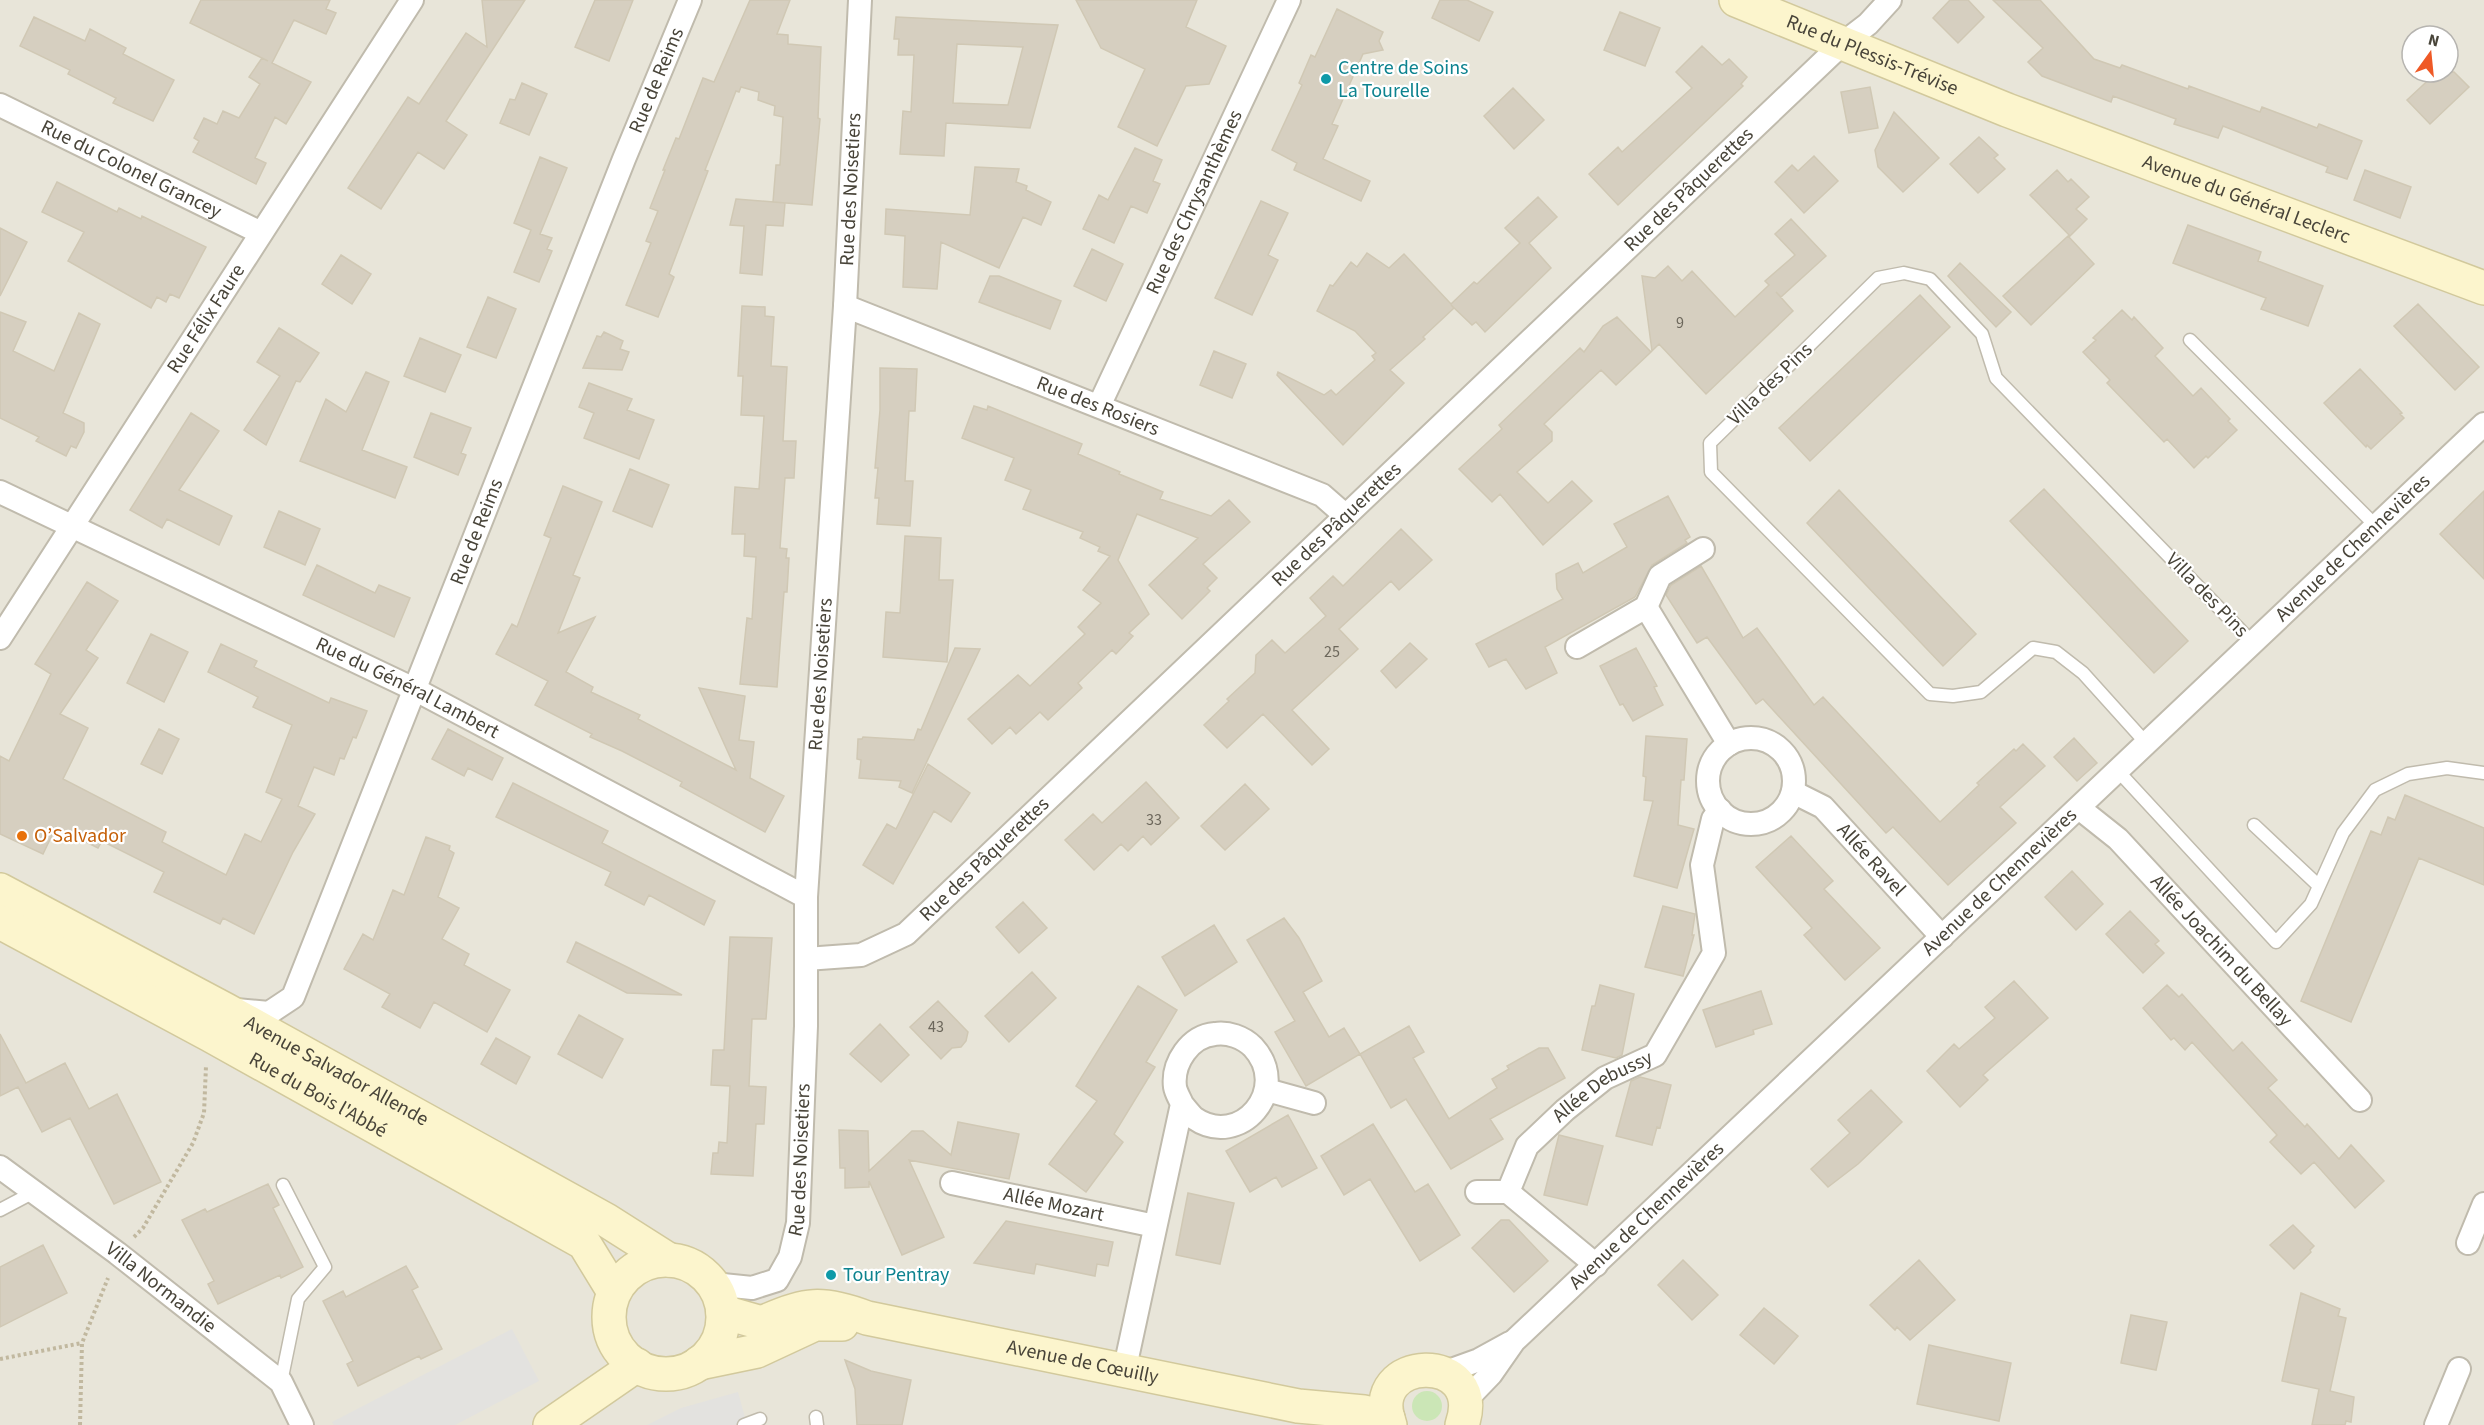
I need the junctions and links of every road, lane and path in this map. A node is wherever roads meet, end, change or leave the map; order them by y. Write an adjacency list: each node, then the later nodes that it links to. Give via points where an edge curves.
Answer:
1 (412, 0): 10 (street, Rue Félix Faure)
2 (690, 0): 25 (street, Rue de Reims)
3 (860, 0): 12 (street, Rue des Noisetiers)
4 (1289, 0): 14 (street, Rue des Chrysanthèmes)
5 (1736, 0): 7 (main road, Rue du Plessis-Trévise)
6 (1890, 0): 7 (street, Rue des Pâquerettes)
7 (1842, 44): 9 (main road, Rue du Plessis-Trévise); 17 (street, Rue des Pâquerettes)
8 (0, 105): 10 (street, Rue du Colonel Grancey)
9 (2007, 110): 11 (main road, Avenue du Général Leclerc)
10 (261, 233): 18 (street, Rue Félix Faure)
11 (2484, 288)
12 (845, 306): 14 (street, Rue des Rosiers); 36 (street, Rue des Noisetiers)
13 (2190, 340): 19 (lane)
14 (1099, 405): 17 (street, Rue des Rosiers, via 1322,495)
15 (2484, 424): 19 (street, Avenue de Chennevières)
16 (0, 492): 18 (street, Rue du Général Lambert)
17 (1346, 516): 39 (street, Rue des Pâquerettes, via 906,934 861,955)
18 (72, 525): 22 (street, Rue Félix Faure); 25 (street, Rue du Général Lambert)
19 (2376, 526): 23 (street, Avenue de Chennevières)
20 (1703, 549): 21 (street, via 1660,576)
21 (1646, 607): 24 (street); 26 (street)
22 (0, 638)
23 (2253, 644): 27 (street, Avenue de Chennevières); 27 (lane, Villa des Pins, via 1996,378 1982,334 1930,279 1904,273 1878,278 1710,443 1711,472 1930,694 1981,692 2033,648 2056,652 2083,674)
24 (1577, 647)
25 (416, 690): 36 (street, Rue du Général Lambert); 40 (street, Rue de Reims, via 293,997 269,1013)
26 (1729, 744): 30 (street, via 1745,738 1762,739 1777,747 1794,775); 32 (street, via 1709,770 1708,786)
27 (2147, 744): 28 (street, Avenue de Chennevières)
28 (2118, 771): 31 (street, Avenue de Chennevières); 34 (lane, via 2276,942 2311,904)
29 (2484, 773): 34 (lane, via 2447,768 2408,774 2375,790 2343,833)
30 (1793, 792): 32 (street, via 1779,813 1756,824 1740,823); 38 (street, Allée Ravel, via 1823,807)
31 (2079, 808): 38 (street, Avenue de Chennevières); 42 (street, Allée Joachim du Bellay, via 2118,838)
32 (1720, 810): 50 (street, Allée Debussy, via 1713,819 1702,865 1714,953 1655,1055 1605,1078 1564,1110 1527,1146)
33 (2254, 825): 34 (lane)
34 (2319, 886)
35 (0, 890): 40 (main road, Avenue Salvador Allende)
36 (806, 897): 39 (street, Rue des Noisetiers)
37 (0, 921): 40 (main road, Rue du Bois l'Abbé)
38 (1942, 937): 57 (street, Avenue de Chennevières)
39 (806, 959): 59 (street, Rue des Noisetiers, via 798,1223 790,1257 777,1280)
40 (218, 1023): 55 (path, via 205,1068 204,1113 193,1143 143,1228); 56 (main road, Avenue Salvador Allende, via 606,1220); 58 (main road, Rue du Bois l'Abbé, via 584,1243)
41 (1267, 1090): 43 (street); 44 (street, via 1259,1107 1246,1119 1229,1125 1210,1125 1194,1118); 44 (street, via 1267,1072 1261,1055 1232,1034 1213,1034 1196,1040 1183,1053 1176,1069 1175,1088)
42 (2360, 1100)
43 (1314, 1103)
44 (1182, 1104): 53 (street)
45 (0, 1167): 48 (street, Villa Normandie)
46 (952, 1183): 53 (street, Allée Mozart)
47 (283, 1185): 69 (lane, via 325,1267 298,1299)
48 (34, 1192): 52 (lane); 55 (street, Villa Normandie)
49 (1477, 1192): 50 (street)
50 (1508, 1192): 57 (street)
51 (2484, 1204): 54 (street)
52 (0, 1210)
53 (1155, 1226): 67 (street)
54 (2468, 1243)
55 (117, 1253): 62 (path); 69 (street, Villa Normandie)
56 (669, 1260): 58 (main road, via 637,1268); 59 (main road, via 686,1263 701,1272)
57 (1596, 1265): 61 (street, Avenue de Chennevières)
58 (614, 1292): 65 (main road, via 610,1308 612,1333 624,1355)
59 (718, 1298): 60 (main road, Avenue de Cœuilly, via 762,1323 786,1311 815,1305); 64 (main road, via 721,1332 713,1349)
60 (867, 1318): 64 (main road, Avenue de Cœuilly, via 839,1325 815,1324 758,1351); 67 (main road, Avenue de Cœuilly)
61 (1514, 1341): 68 (street, Avenue de Chennevières); 72 (street, Avenue de Chennevières)
62 (82, 1343): 63 (path); 75 (path)
63 (0, 1359)
64 (699, 1363): 65 (main road, via 684,1371 668,1373 652,1372)
65 (637, 1365): 77 (main road)
66 (2458, 1369): 79 (street)
67 (1124, 1372): 71 (main road, Avenue de Cœuilly)
68 (1443, 1373): 70 (main road, Avenue de Cœuilly, via 1418,1369); 72 (main road, via 1461,1390)
69 (281, 1382): 76 (street, Villa Normandie)
70 (1396, 1382): 71 (main road, Avenue de Cœuilly, via 1368,1394); 74 (main road, via 1386,1406)
71 (1298, 1406): 74 (main road, Avenue de Cœuilly, via 1365,1412)
72 (1466, 1416)
73 (760, 1419): 78 (lane)
74 (1389, 1422)
75 (80, 1425)
76 (302, 1425)
77 (550, 1425)
78 (744, 1425)
79 (2436, 1425)

